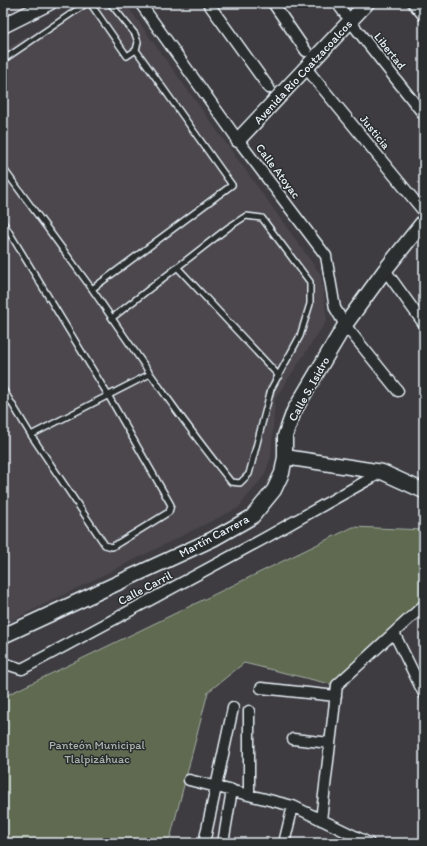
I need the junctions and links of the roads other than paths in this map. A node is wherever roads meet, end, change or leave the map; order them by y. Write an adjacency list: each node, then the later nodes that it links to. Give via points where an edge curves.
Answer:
1 (49, 3): 12 (main road)
2 (88, 3): 13 (lane, via 127,56); 15 (lane)
3 (110, 3): 13 (lane, via 135,34 138,42)
4 (140, 3): 19 (street, Calle Atoyac)
5 (208, 3): 17 (street)
6 (272, 3): 14 (street)
7 (337, 3): 11 (street, Libertad)
8 (367, 3): 11 (main road, Avenida Río Coatzacoalcos)
9 (413, 3): 10 (street)
10 (424, 16)
11 (348, 18): 16 (main road, Avenida Río Coatzacoalcos); 18 (street, Libertad)
12 (3, 26)
13 (136, 50): 26 (lane, via 232,185)
14 (306, 51)
15 (3, 60)
16 (306, 68): 19 (main road, Avenida Río Coatzacoalcos); 21 (street, Justicia)
17 (269, 88)
18 (424, 115)
19 (238, 140): 29 (street, Calle Atoyac, via 326,256 335,308)
20 (3, 168): 26 (lane)
21 (424, 212)
22 (424, 221): 25 (main road, Calle S. Isidro)
23 (3, 222): 34 (lane)
24 (177, 267): 27 (lane); 31 (lane); 31 (lane, via 246,216 262,218 310,282 310,304 300,336)
25 (385, 270): 28 (street); 29 (main road, Calle S. Isidro)
26 (92, 289): 27 (lane)
27 (112, 318): 30 (lane)
28 (424, 324)
29 (345, 326): 33 (street, Calle Atoyac); 36 (main road, Calle S. Isidro, via 294,411 285,436)
30 (150, 374): 31 (lane, via 231,482 240,483 249,474 272,389); 34 (lane)
31 (279, 376)
32 (3, 389): 35 (lane)
33 (398, 391)
34 (108, 395): 35 (lane); 35 (lane, via 171,505 169,512 112,547 106,545)
35 (31, 435)
36 (285, 457): 37 (main road); 41 (main road, Martín Carrera, via 282,473 274,490 252,517 213,539)
37 (382, 472): 38 (main road); 42 (street, Calle Carril, via 22,669)
38 (424, 492)
39 (424, 605): 40 (street)
40 (394, 633): 43 (street); 46 (street, via 337,685)
41 (3, 636)
42 (3, 663)
43 (421, 684): 45 (street)
44 (261, 688): 46 (street)
45 (424, 694)
46 (336, 696): 50 (street)
47 (233, 708): 52 (street)
48 (249, 711): 54 (street)
49 (293, 739): 50 (street)
50 (330, 743): 56 (street)
51 (189, 780): 52 (street)
52 (216, 786): 53 (street); 57 (street)
53 (232, 790): 54 (street); 58 (street)
54 (249, 795): 55 (street)
55 (293, 806): 56 (street); 61 (street)
56 (321, 820): 62 (street)
57 (209, 823): 58 (street); 59 (street)
58 (226, 827): 60 (street)
59 (204, 843)
60 (223, 843)
61 (284, 843)
62 (369, 843)

